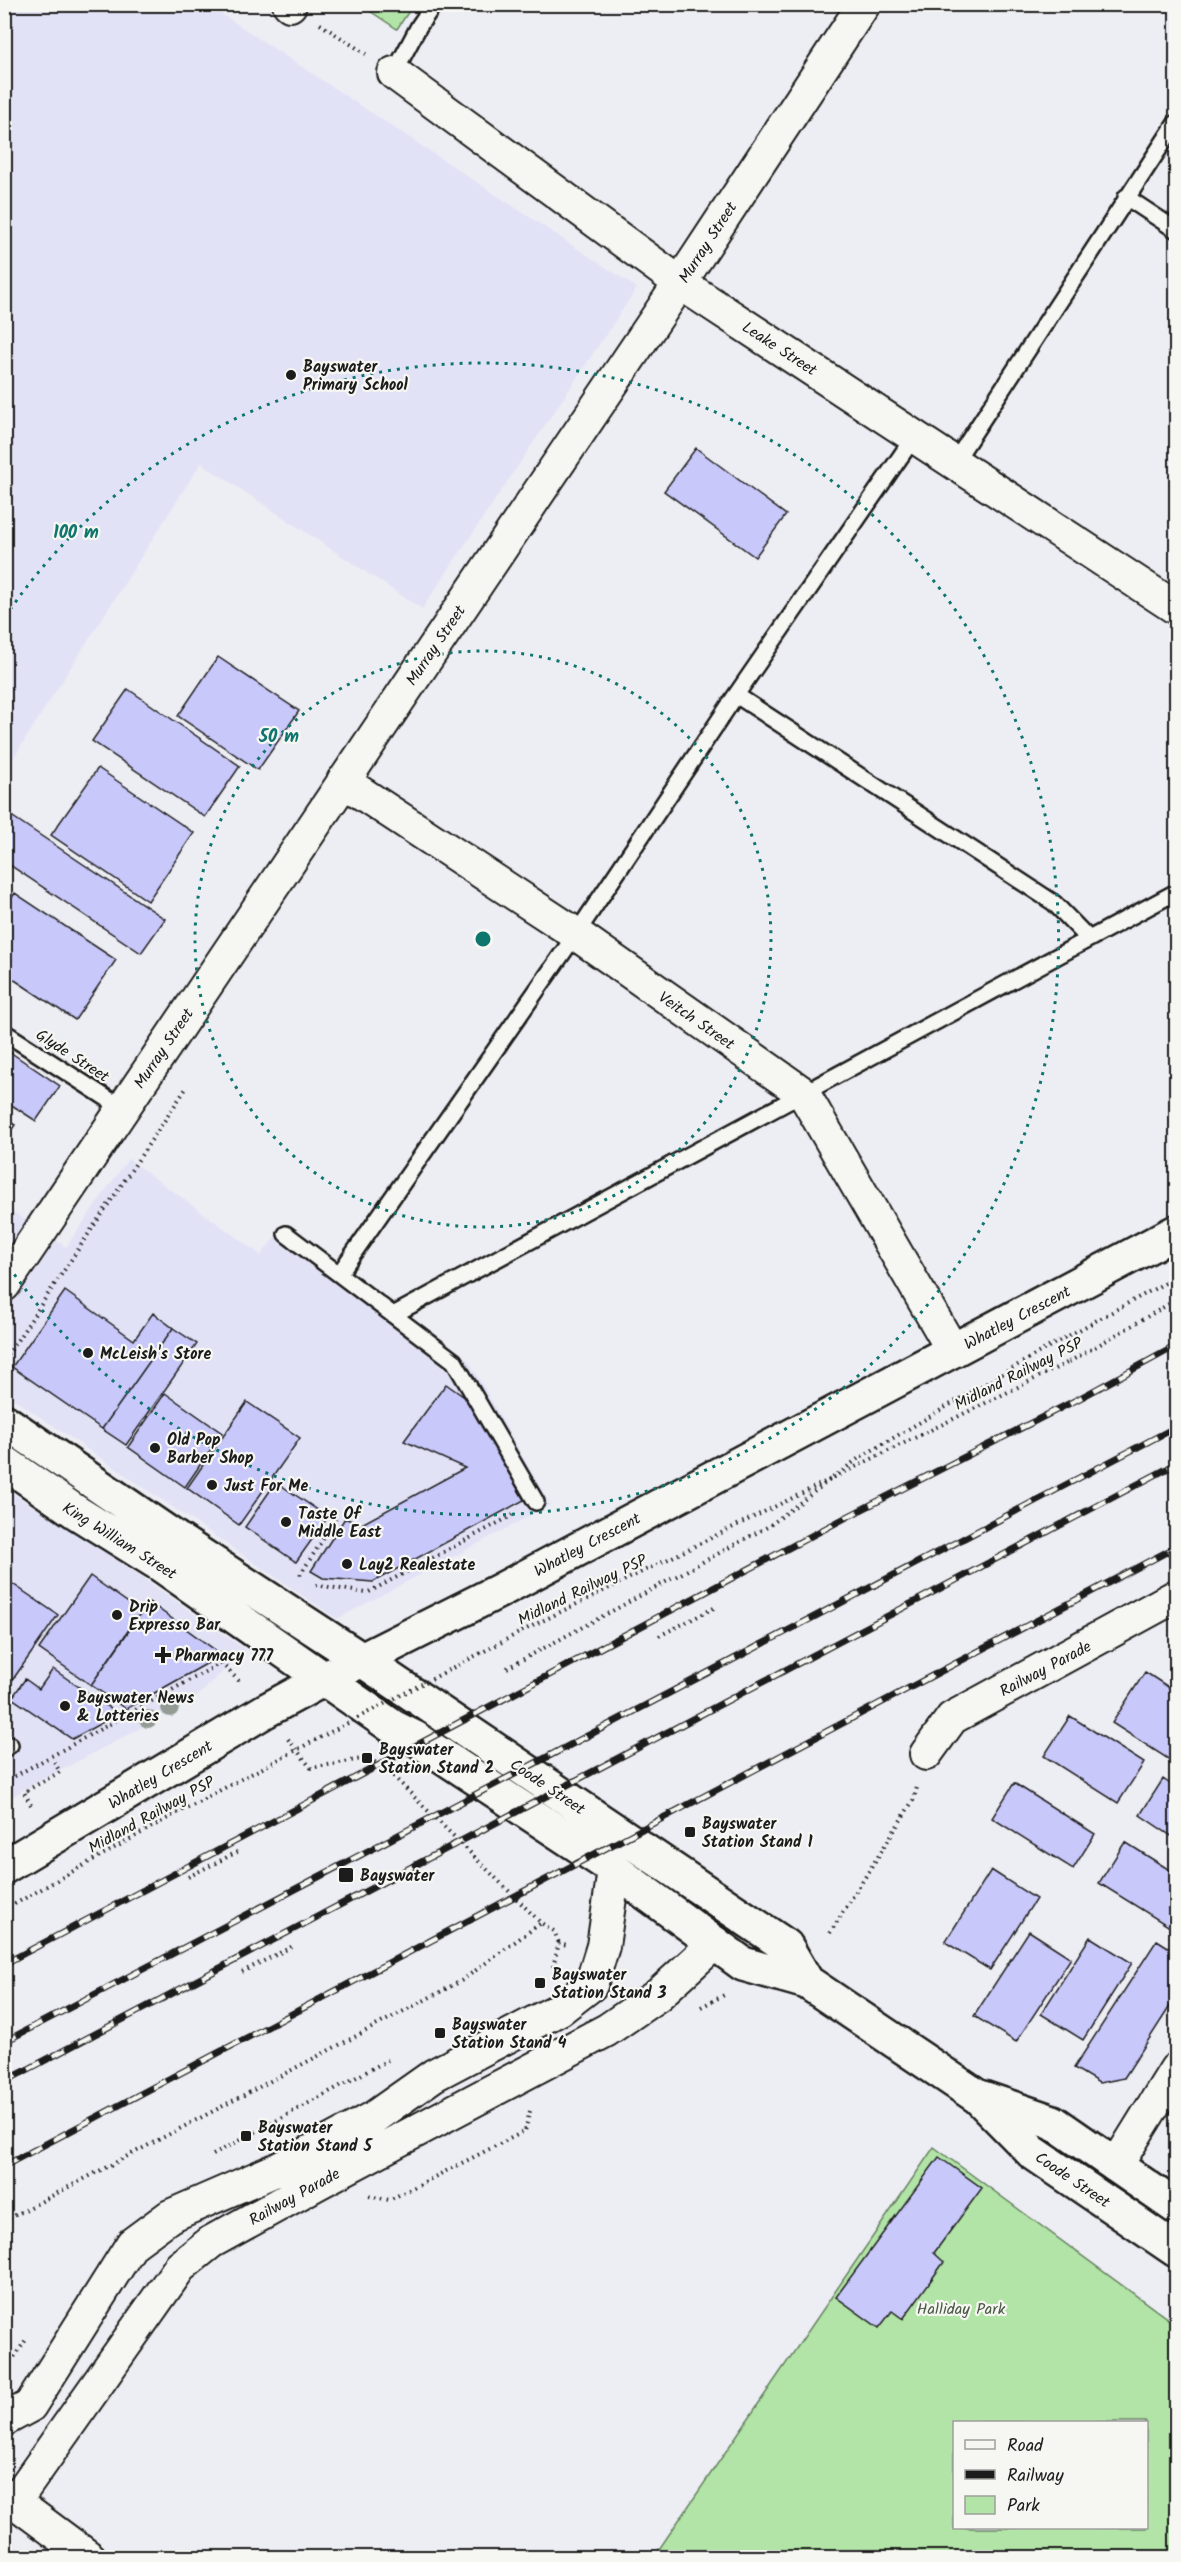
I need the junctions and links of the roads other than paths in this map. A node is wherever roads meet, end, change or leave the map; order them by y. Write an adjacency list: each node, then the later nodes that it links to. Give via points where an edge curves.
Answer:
1 (434, 4): 3 (lane)
2 (864, 4): 7 (street, Murray Street)
3 (394, 73): 7 (street, Leake Street)
4 (1176, 123): 5 (lane)
5 (1126, 197): 6 (lane); 9 (lane)
6 (1176, 230)
7 (681, 283): 8 (street, Leake Street); 12 (street, Murray Street)
8 (914, 437): 9 (street, Leake Street); 11 (lane)
9 (954, 463): 10 (street, Leake Street)
10 (1176, 608)
11 (736, 695): 14 (lane); 15 (lane, via 1054,903)
12 (343, 782): 14 (street, Veitch Street); 18 (street, Murray Street)
13 (1176, 892): 15 (lane)
14 (576, 934): 17 (street, Veitch Street); 21 (lane)
15 (1088, 938): 17 (lane)
16 (4, 1032): 18 (lane, Glyde Street)
17 (804, 1094): 23 (lane); 24 (street, Veitch Street)
18 (122, 1108): 22 (street, Murray Street)
19 (1176, 1232): 24 (main road, Whatley Crescent)
20 (286, 1234): 21 (lane)
21 (339, 1274): 23 (lane)
22 (4, 1285)
23 (393, 1315): 27 (lane, via 454,1361)
24 (953, 1351): 30 (main road, Whatley Crescent)
25 (4, 1421): 29 (main road, King William Street)
26 (4, 1462): 31 (main road, King William Street)
27 (536, 1502)
28 (1176, 1596): 32 (street, Railway Parade, via 952,1718)
29 (276, 1603): 30 (main road, Coode Street)
30 (362, 1660): 31 (main road, Whatley Crescent); 36 (main road, Coode Street, via 786,1946)
31 (324, 1679): 33 (main road, Whatley Crescent); 34 (main road, Coode Street)
32 (926, 1754)
33 (4, 1867)
34 (614, 1870): 35 (main road, Coode Street); 42 (street, Railway Parade, via 603,1946 591,1984 560,2009 434,2075 373,2118 278,2169 170,2216 132,2244 30,2406)
35 (715, 1943): 36 (main road, Coode Street, via 743,1964); 43 (street, Railway Parade, via 658,1995 607,2030 383,2146 212,2242 180,2266)
36 (807, 1982): 38 (main road, Coode Street)
37 (1176, 2069): 39 (street)
38 (978, 2097): 39 (main road, Coode Street, via 1053,2122); 41 (main road, Coode Street, via 1032,2152)
39 (1116, 2166): 40 (main road, Coode Street)
40 (1176, 2207)
41 (1176, 2250)
42 (4, 2420)
43 (10, 2498): 44 (street)
44 (90, 2558)

